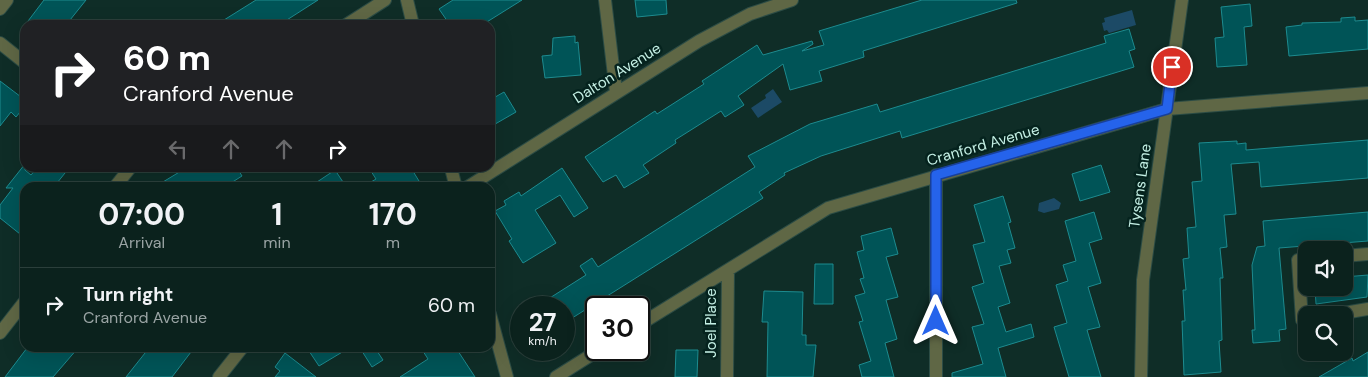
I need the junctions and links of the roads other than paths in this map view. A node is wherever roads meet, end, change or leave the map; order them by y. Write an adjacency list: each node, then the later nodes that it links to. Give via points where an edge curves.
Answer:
1 (7, 0): 7 (street)
2 (385, 0): 8 (street)
3 (407, 0): 9 (street)
4 (604, 0): 12 (street)
5 (792, 0): 12 (street, Dalton Avenue, via 742,18)
6 (1182, 0): 14 (street, Tysens Lane)
7 (0, 9)
8 (354, 20)
9 (412, 20)
10 (0, 43): 11 (street)
11 (20, 59)
12 (616, 92): 15 (street, Dalton Avenue)
13 (1368, 93): 14 (street, Cranford Avenue)
14 (1167, 109): 18 (street, Cranford Avenue); 37 (street, Tysens Lane, via 1143,280)
15 (495, 169)
16 (127, 172): 19 (street)
17 (491, 172): 20 (street, Dalton Avenue)
18 (936, 175): 23 (street, Cranford Avenue, via 828,208); 36 (street)
19 (119, 182)
20 (475, 182)
21 (1368, 254): 22 (street)
22 (1353, 255)
23 (728, 270): 27 (street, Cranford Avenue); 35 (street, Joel Place)
24 (20, 307): 28 (street)
25 (1368, 309): 26 (street)
26 (1353, 312)
27 (650, 318)
28 (0, 333)
29 (495, 334): 33 (street)
30 (239, 352): 32 (street)
31 (585, 359): 34 (street)
32 (219, 377)
33 (506, 377)
34 (556, 377)
35 (727, 377)
36 (936, 377)
37 (1141, 377)

